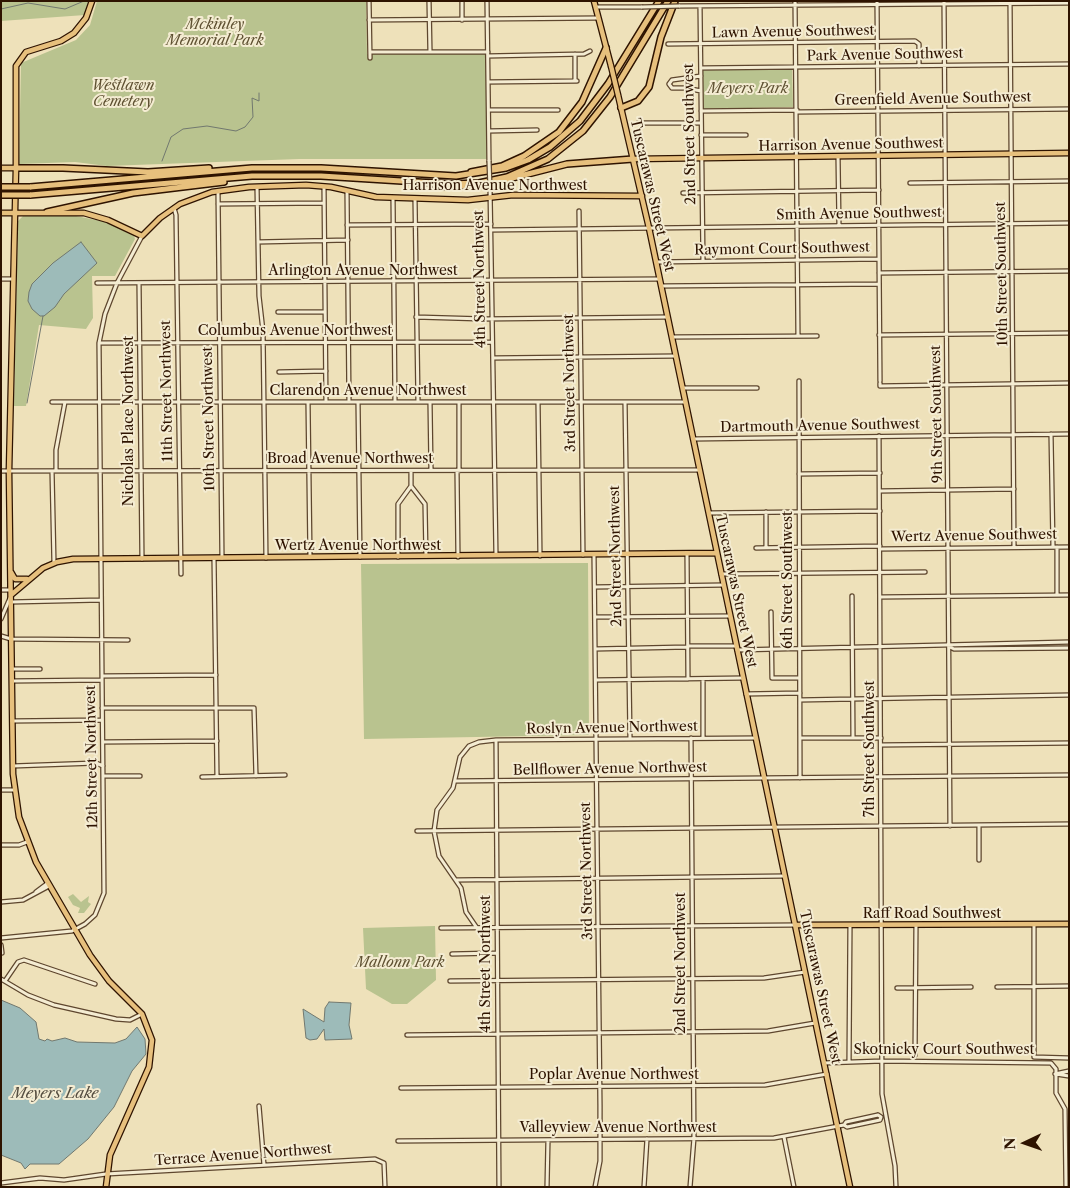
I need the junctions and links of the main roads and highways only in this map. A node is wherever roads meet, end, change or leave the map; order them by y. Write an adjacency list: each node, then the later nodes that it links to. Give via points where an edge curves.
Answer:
1 (594, 1): 8 (main road, Tuscarawas Street West)
2 (655, 1): 7 (highway)
3 (659, 1): 7 (highway)
4 (668, 1): 17 (highway, via 602,109 562,150 532,167 498,179 460,184)
5 (92, 2): 13 (main road, via 86,18 74,33 61,41 28,51 18,61 15,70)
6 (677, 4): 9 (highway, via 661,37 649,87 638,102)
7 (638, 36): 16 (highway, via 591,108 560,140 537,155 506,168)
8 (606, 48): 9 (main road, Tuscarawas Street West, bridge); 16 (highway, via 582,102 554,137 509,163)
9 (621, 108): 11 (main road, Tuscarawas Street West)
10 (1069, 153): 11 (main road, Harrison Avenue Southwest)
11 (633, 159): 17 (highway, via 567,164 477,186 437,187); 20 (main road, Tuscarawas Street West)
12 (1, 168): 13 (main road)
13 (16, 168): 14 (highway, via 148,172); 21 (main road)
14 (224, 170): 16 (highway, via 304,167); 18 (highway, bridge)
15 (252, 176): 17 (highway); 19 (highway, bridge); 22 (highway, via 133,193)
16 (456, 176)
17 (426, 183)
18 (1, 187)
19 (1, 196)
20 (642, 196): 22 (main road, Harrison Avenue Northwest, via 513,195 476,200 415,199 370,197 324,186 257,186 197,197 174,208 142,236 92,214); 24 (main road, Tuscarawas Street West)
21 (15, 212): 22 (main road); 23 (main road); 25 (main road, via 9,471)
22 (47, 212)
23 (1, 213)
24 (716, 553): 26 (main road, Wertz Avenue Northwest, via 68,559 54,563); 29 (main road, Tuscarawas Street West)
25 (11, 571): 26 (main road, via 15,579); 27 (main road)
26 (28, 579): 27 (main road, Wertz Avenue Northwest)
27 (11, 593): 30 (main road, via 13,766 19,817 27,842 49,885 105,977 142,1014 151,1036 151,1062 113,1148)
28 (1069, 924): 29 (main road, Raff Road Southwest)
29 (795, 925): 31 (main road, Tuscarawas Street West)
30 (106, 1187)
31 (850, 1187)

